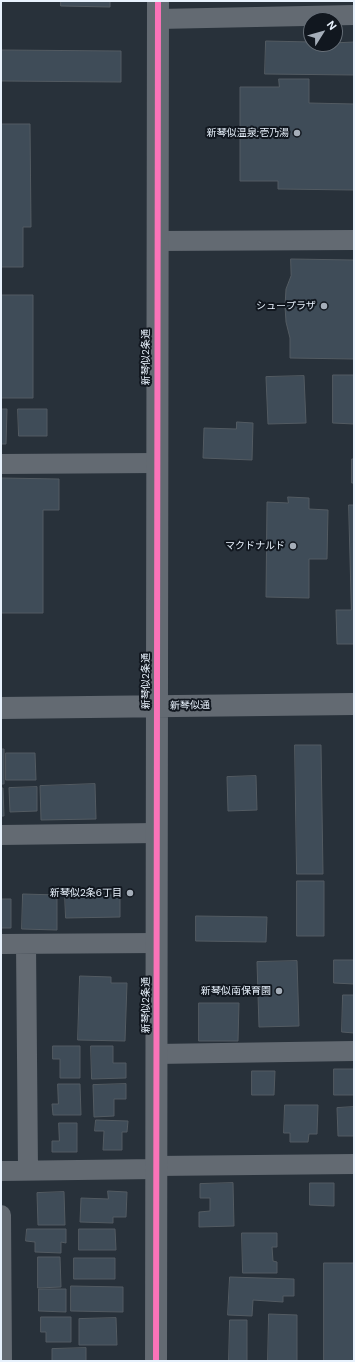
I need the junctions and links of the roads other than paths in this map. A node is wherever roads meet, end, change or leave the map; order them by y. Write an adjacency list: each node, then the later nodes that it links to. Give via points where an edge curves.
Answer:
1 (158, 10): 2 (street); 4 (street, 新琴似2条通)
2 (354, 15)
3 (354, 240): 4 (street)
4 (157, 241): 5 (street, 新琴似2条通)
5 (156, 463): 6 (street); 8 (street, 新琴似2条通)
6 (1, 464)
7 (354, 704): 8 (street, 新琴似通)
8 (156, 707): 9 (street, 新琴似通); 10 (street, 新琴似2条通)
9 (1, 708)
10 (156, 833): 11 (street); 12 (street, 新琴似2条通)
11 (1, 834)
12 (156, 943): 14 (street); 16 (street, 新琴似2条通)
13 (1, 944): 14 (street)
14 (26, 944): 19 (street)
15 (354, 1051): 16 (street)
16 (156, 1054): 18 (street, 新琴似2条通)
17 (354, 1164): 18 (street)
18 (156, 1168): 19 (street); 23 (street, 新琴似2条通)
19 (28, 1170): 20 (street)
20 (1, 1171)
21 (1, 1215): 22 (street)
22 (2, 1361)
23 (156, 1361)

